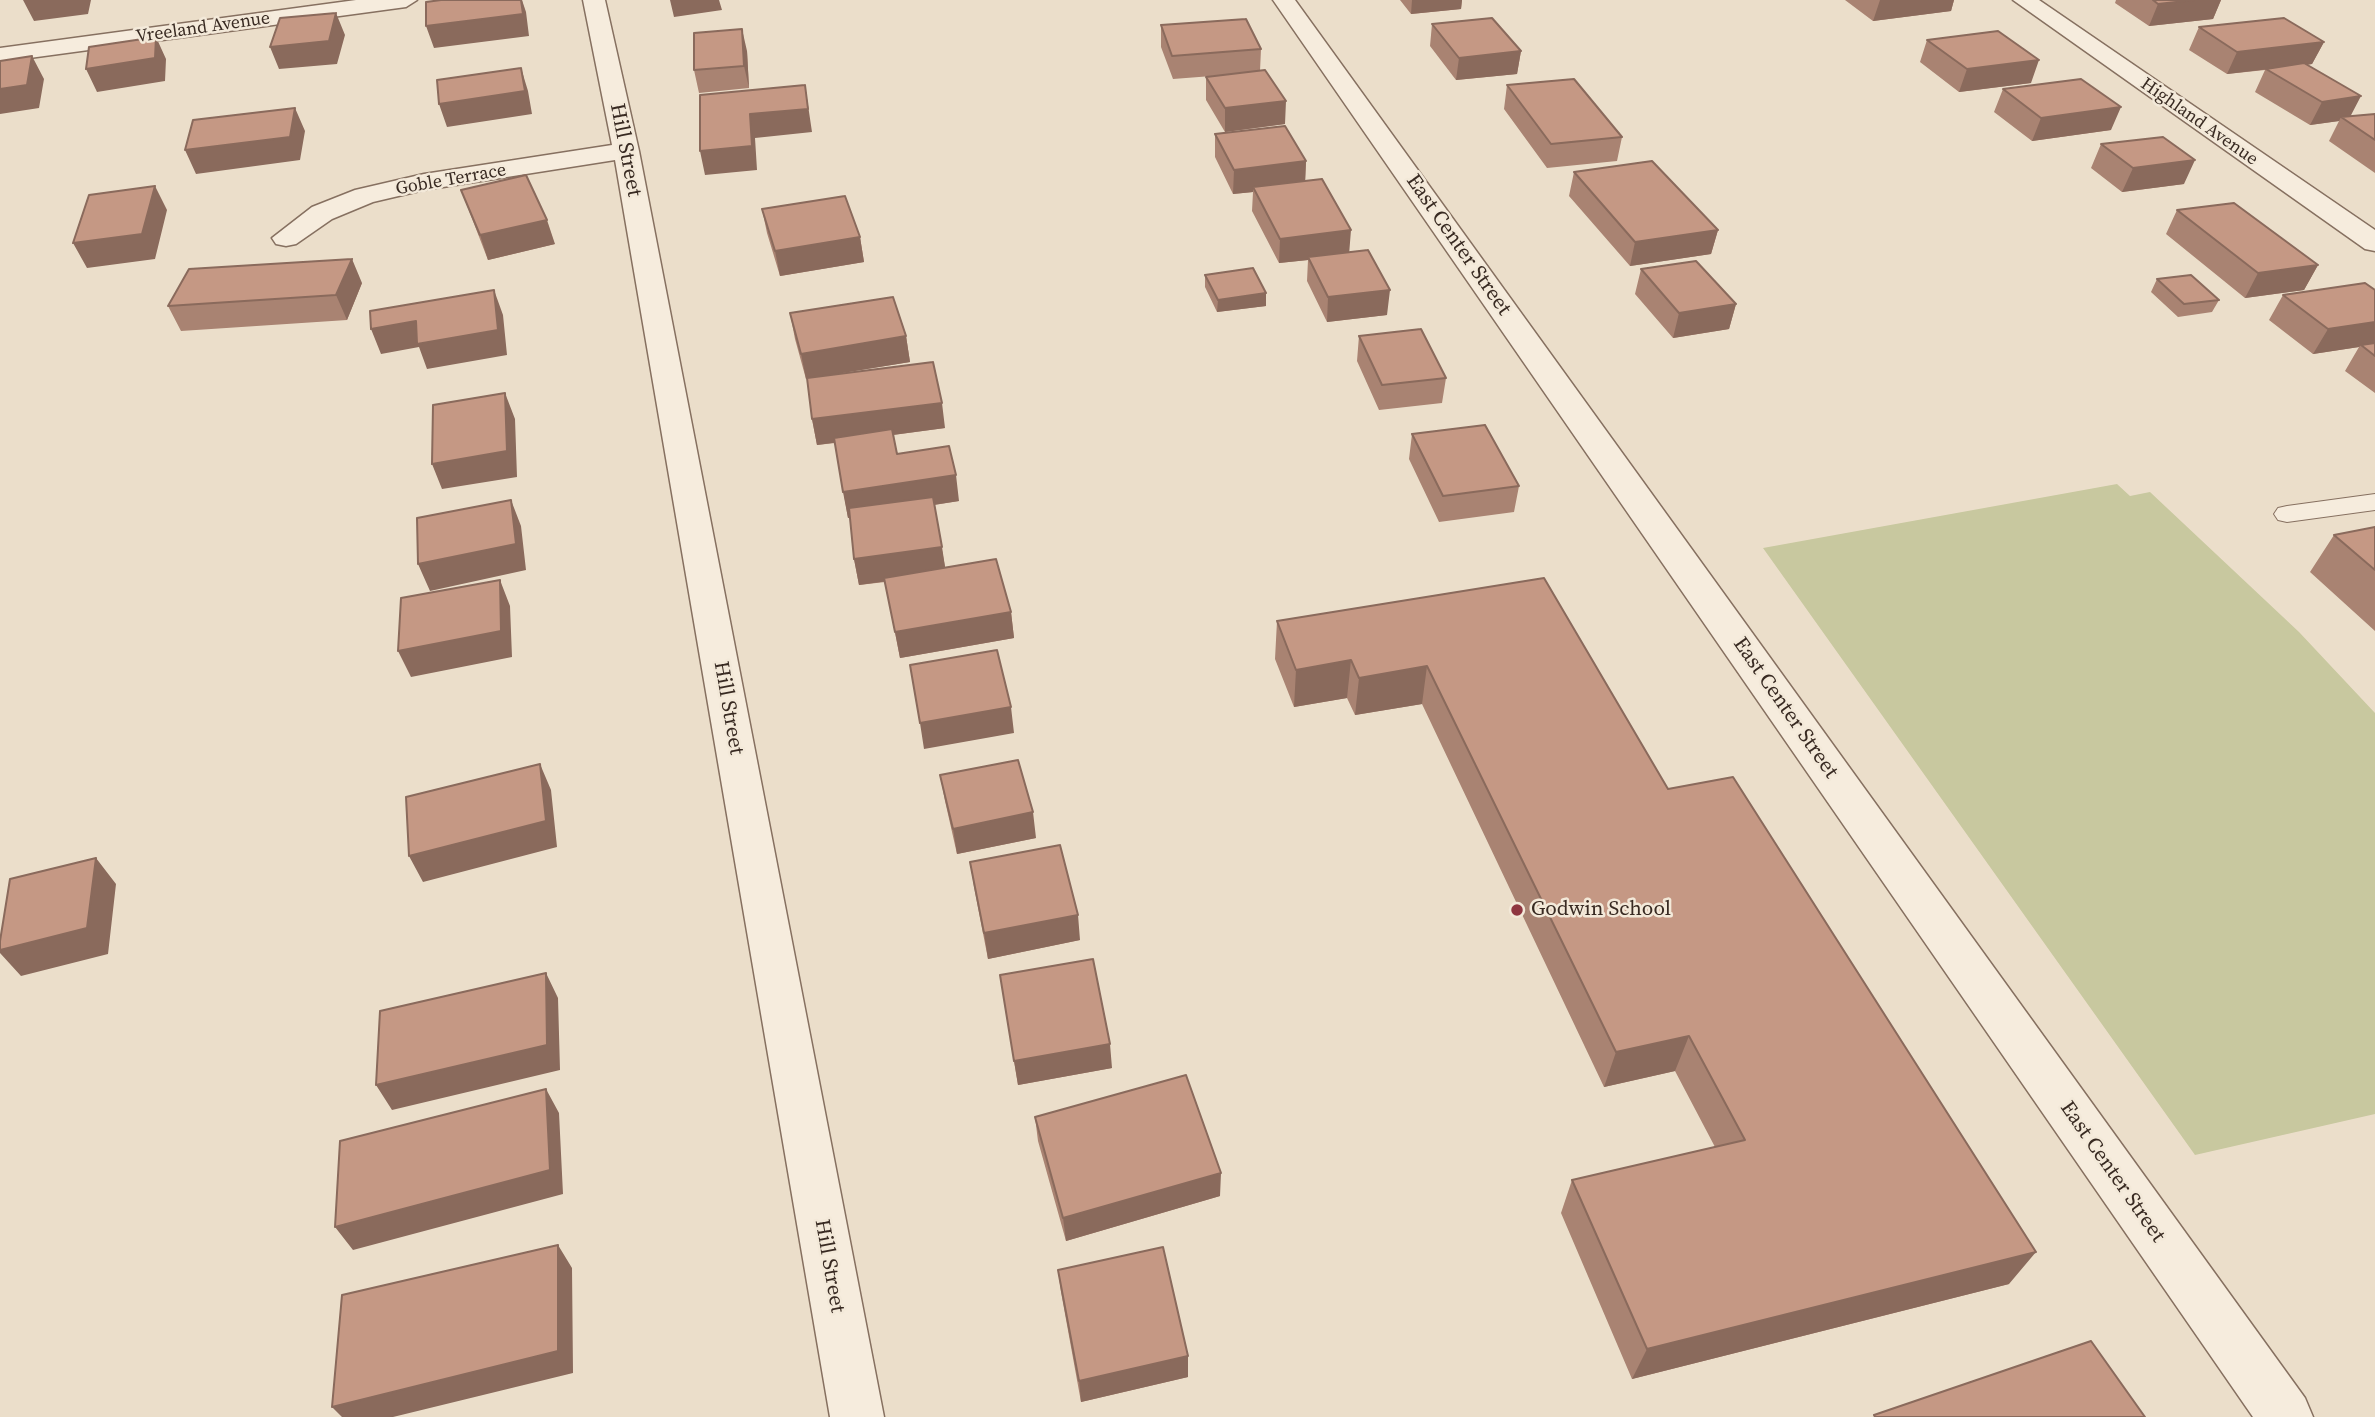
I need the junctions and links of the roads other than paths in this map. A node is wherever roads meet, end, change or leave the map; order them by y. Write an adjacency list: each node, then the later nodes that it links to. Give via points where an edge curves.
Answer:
1 (406, 0): 5 (street, Vreeland Avenue)
2 (594, 0): 6 (street, Hill Street)
3 (1284, 0): 12 (street, East Center Street)
4 (2024, 0): 8 (street, Highland Avenue)
5 (0, 55)
6 (626, 151): 7 (street, Goble Terrace, via 424,182 364,196 322,213); 11 (street, Hill Street)
7 (286, 238)
8 (2375, 243)
9 (2375, 502): 10 (lane)
10 (2287, 514)
11 (857, 1417)
12 (2286, 1417)

